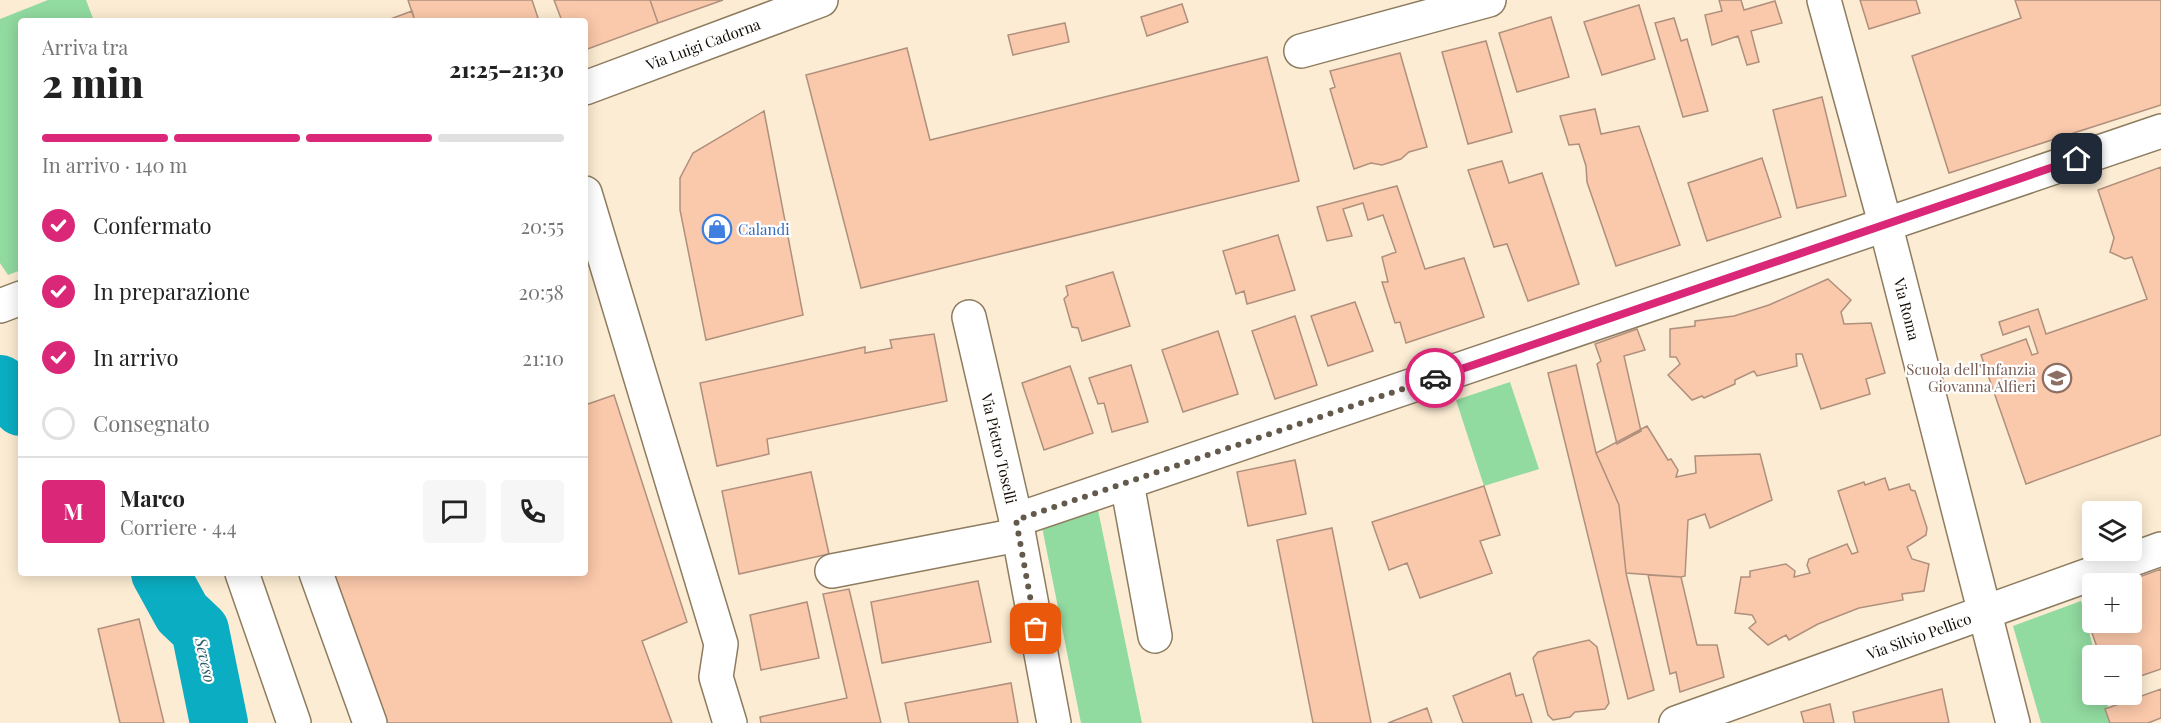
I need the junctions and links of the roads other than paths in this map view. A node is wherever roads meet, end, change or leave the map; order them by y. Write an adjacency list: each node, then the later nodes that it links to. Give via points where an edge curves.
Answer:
1 (821, 0): 5 (street, Via Luigi Cadorna)
2 (1489, 0): 4 (street)
3 (1824, 0): 8 (street, Via Roma)
4 (1301, 51)
5 (588, 87)
6 (2161, 131): 8 (street)
7 (588, 204): 22 (street, via 721,644 716,677)
8 (1885, 223): 12 (street); 18 (street, Via Roma)
9 (18, 299): 10 (street)
10 (0, 306)
11 (969, 317): 13 (street, Via Pietro Toselli)
12 (1126, 483): 13 (street); 19 (street)
13 (1017, 527): 15 (street); 23 (street, Via Pietro Toselli)
14 (2161, 549): 18 (street, Via Silvio Pellico)
15 (832, 571)
16 (243, 576): 20 (street)
17 (317, 576): 21 (street)
18 (1983, 611): 24 (street, Via Silvio Pellico); 25 (street, Via Roma)
19 (1155, 636)
20 (294, 723)
21 (370, 723)
22 (730, 723)
23 (1054, 723)
24 (1676, 723)
25 (2013, 723)

